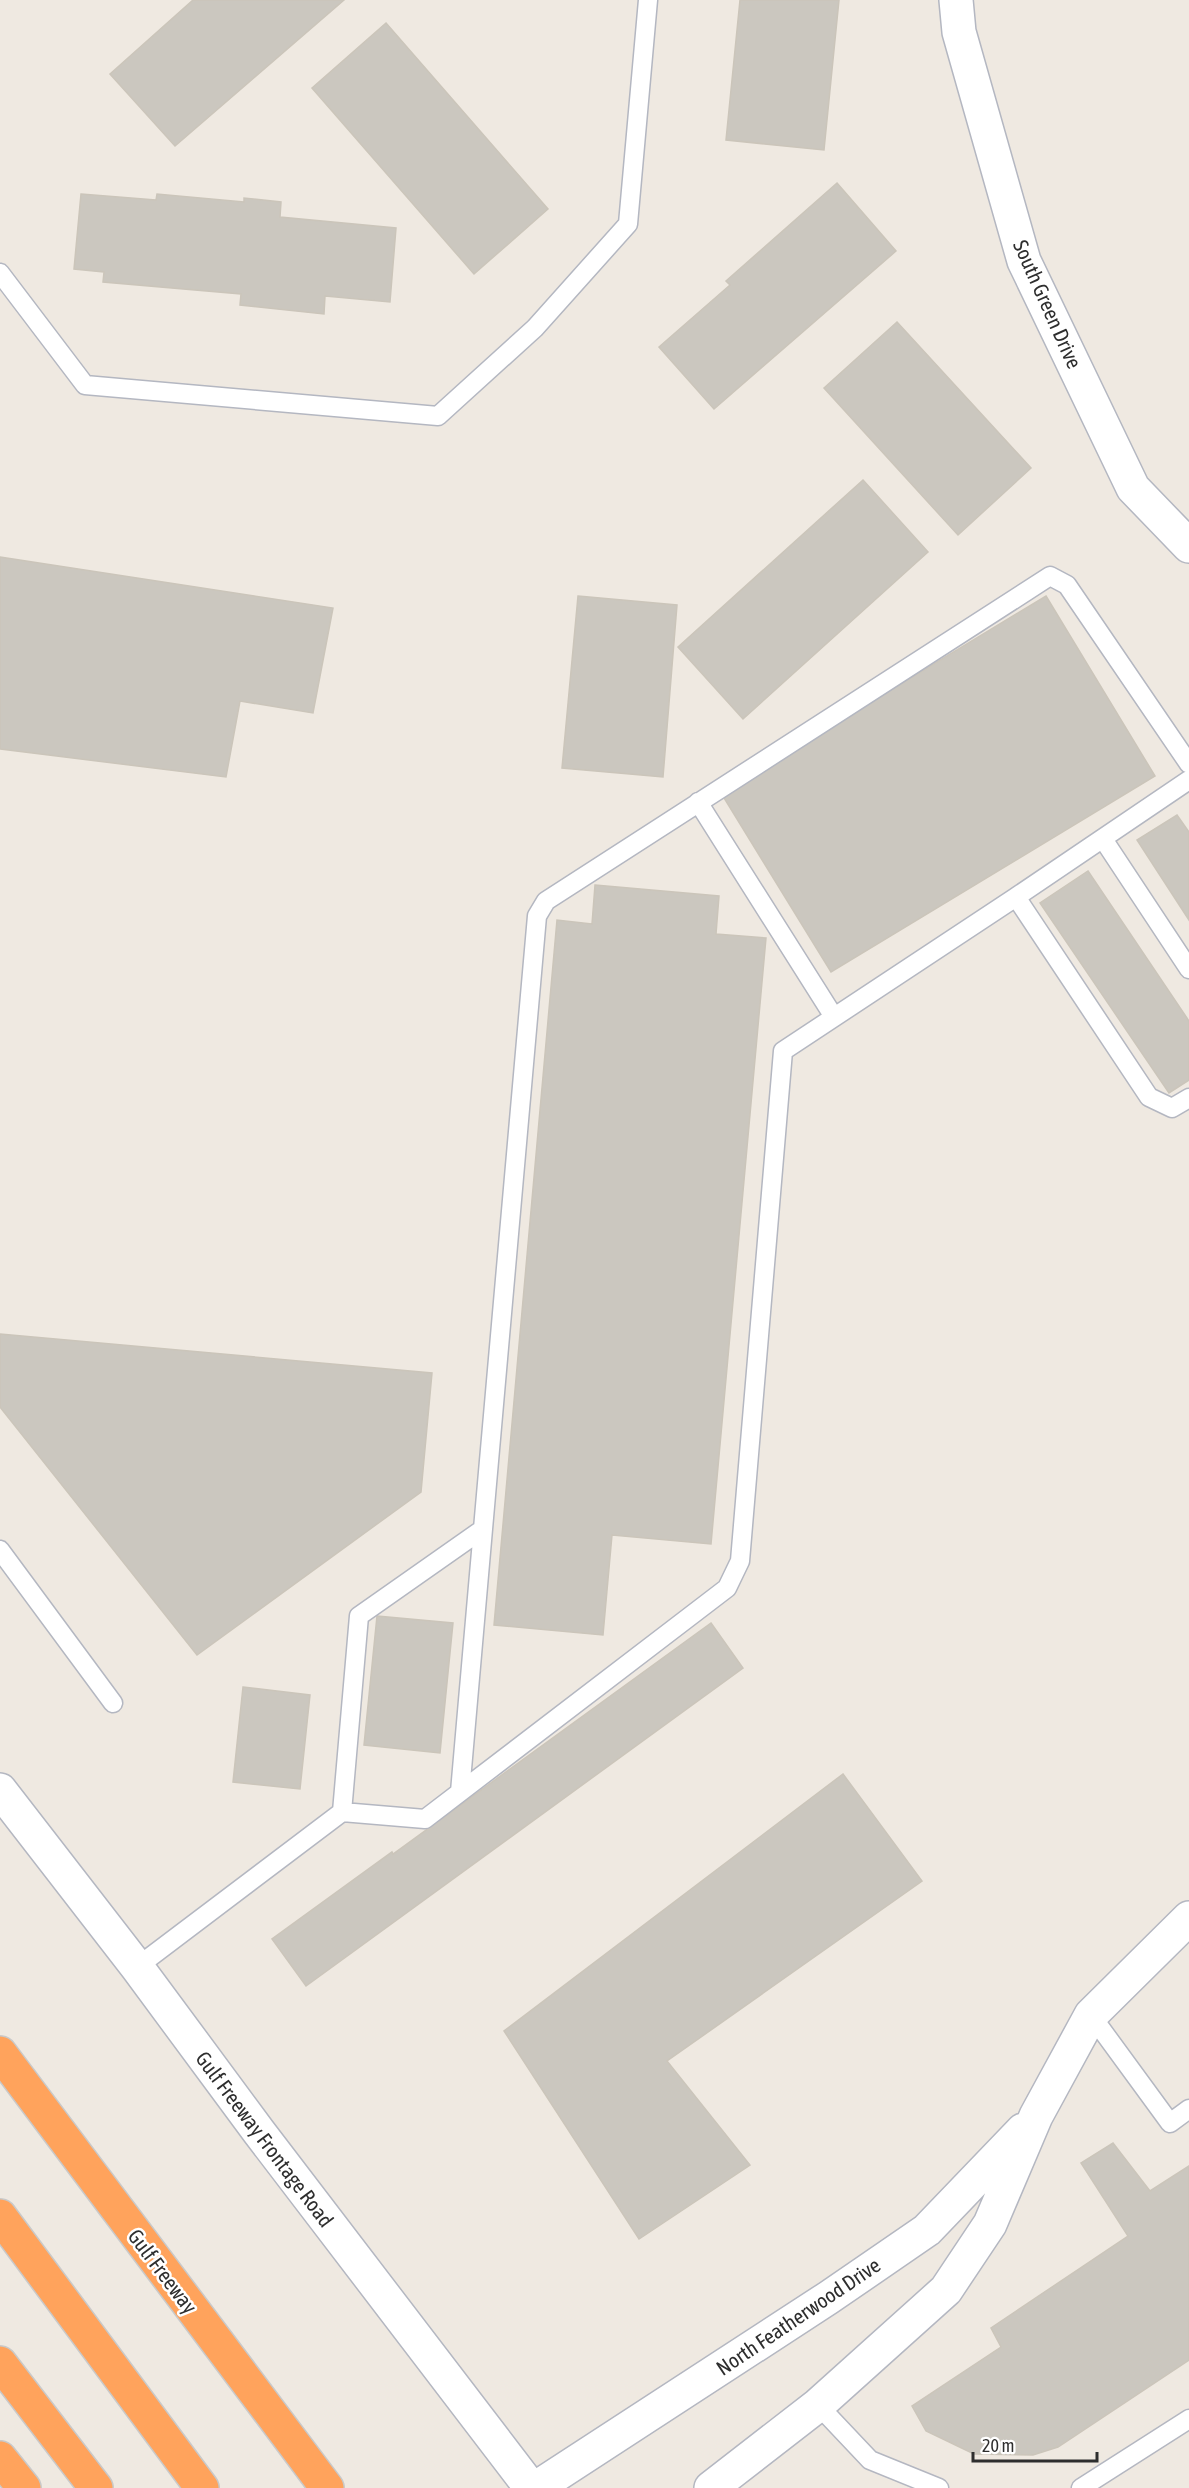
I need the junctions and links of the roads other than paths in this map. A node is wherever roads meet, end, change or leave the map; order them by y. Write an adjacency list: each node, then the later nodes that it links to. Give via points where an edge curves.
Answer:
1 (648, 0): 3 (lane, via 628,224 535,328 438,416 85,385)
2 (956, 0): 4 (street, South Green Drive, via 959,32 1024,261 1133,488)
3 (0, 273)
4 (1189, 546)
5 (1189, 764): 7 (lane, via 1067,585 1050,576)
6 (1189, 780): 8 (lane)
7 (698, 802): 11 (lane); 13 (lane, via 546,901 537,916)
8 (1103, 839): 9 (lane); 10 (lane)
9 (1016, 897): 11 (lane); 12 (lane, via 1149,1097 1172,1108)
10 (1189, 969)
11 (834, 1017): 17 (lane, via 783,1051 740,1561 727,1588)
12 (1189, 1098)
13 (483, 1529): 17 (lane); 18 (lane, via 359,1616)
14 (0, 1550): 15 (lane)
15 (113, 1703)
16 (0, 1790): 20 (street, Gulf Freeway Frontage Road)
17 (460, 1792): 18 (lane, via 424,1819)
18 (342, 1812): 20 (lane)
19 (1189, 1918): 21 (street, North Featherwood Drive)
20 (137, 1966): 34 (street, Gulf Freeway Frontage Road)
21 (1091, 2015): 23 (lane, via 1170,2123); 24 (street, North Featherwood Drive)
22 (0, 2053): 33 (highway, Gulf Freeway)
23 (1189, 2109)
24 (1036, 2116): 27 (street, North Featherwood Drive, via 990,2224 946,2290); 35 (street, North Featherwood Drive, via 927,2230)
25 (0, 2216): 32 (highway)
26 (0, 2363): 31 (highway)
27 (818, 2404): 36 (street, North Featherwood Drive); 37 (lane, via 870,2460)
28 (1189, 2419): 38 (lane)
29 (0, 2458): 30 (highway)
30 (24, 2488)
31 (96, 2488)
32 (202, 2488)
33 (327, 2488)
34 (531, 2488)
35 (536, 2488)
36 (711, 2488)
37 (939, 2488)
38 (1081, 2488)

